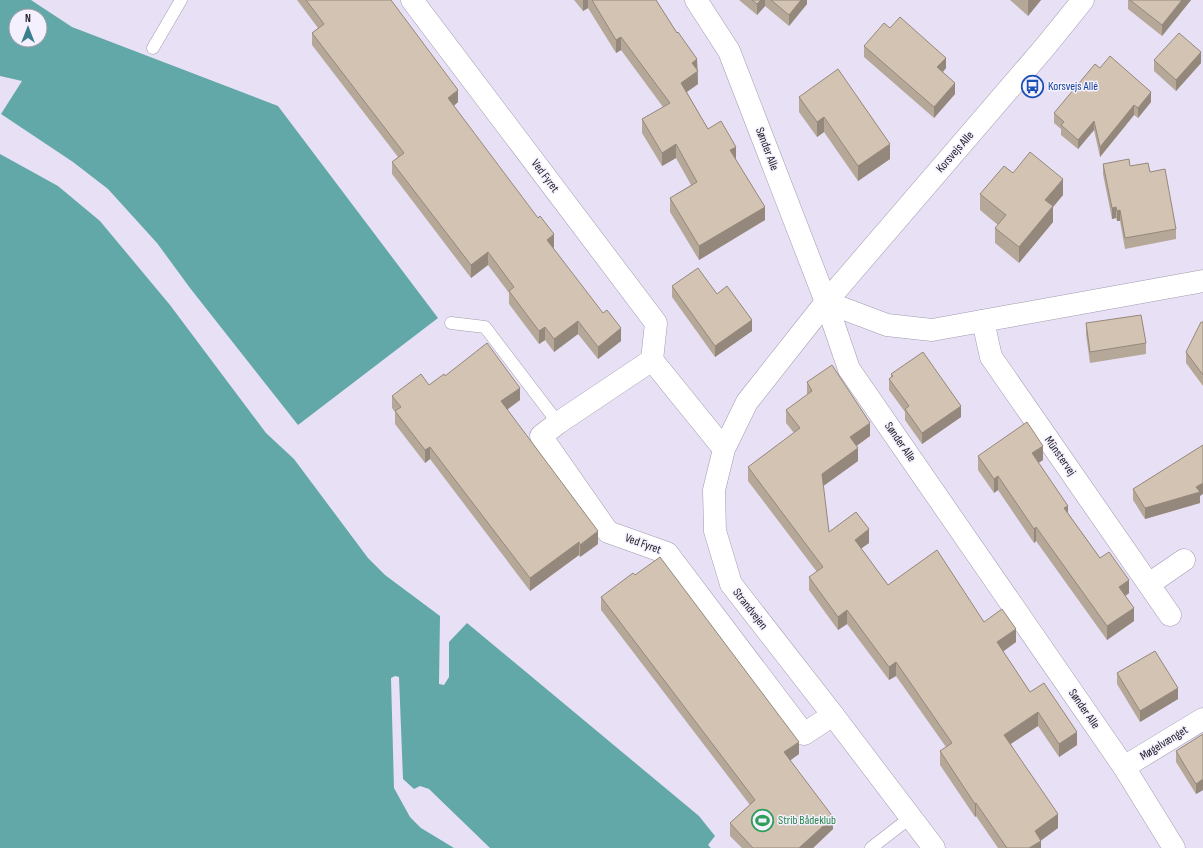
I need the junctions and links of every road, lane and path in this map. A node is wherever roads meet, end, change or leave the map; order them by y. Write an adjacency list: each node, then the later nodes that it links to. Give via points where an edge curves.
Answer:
1 (180, 0): 5 (lane)
2 (412, 0): 10 (street, Ved Fyret, via 656,323)
3 (696, 0): 7 (street, Sønder Alle, via 729,51)
4 (1083, 0): 7 (street, Korsvejs Alle)
5 (152, 48)
6 (1203, 282): 8 (street)
7 (826, 302): 8 (street, via 895,326 932,330); 12 (street, Strandvejen, via 747,402); 18 (street, Sønder Alle, via 850,369)
8 (983, 321): 14 (street, Münstervej, via 991,357)
9 (451, 323): 11 (lane, via 485,328)
10 (652, 360): 11 (street, Ved Fyret); 12 (street)
11 (558, 423): 16 (street, Ved Fyret, via 542,436 608,532 667,553 804,734)
12 (724, 449): 16 (street, Strandvejen, via 714,490 715,530 731,584)
13 (1184, 560): 14 (street)
14 (1149, 584): 15 (street, Münstervej)
15 (1170, 615)
16 (833, 715): 19 (street, Strandvejen)
17 (1203, 719): 18 (street, Møgelvænget)
18 (1124, 767): 22 (street, Sønder Alle)
19 (911, 817): 20 (lane); 21 (street, Strandvejen)
20 (871, 848)
21 (934, 848)
22 (1174, 848)

